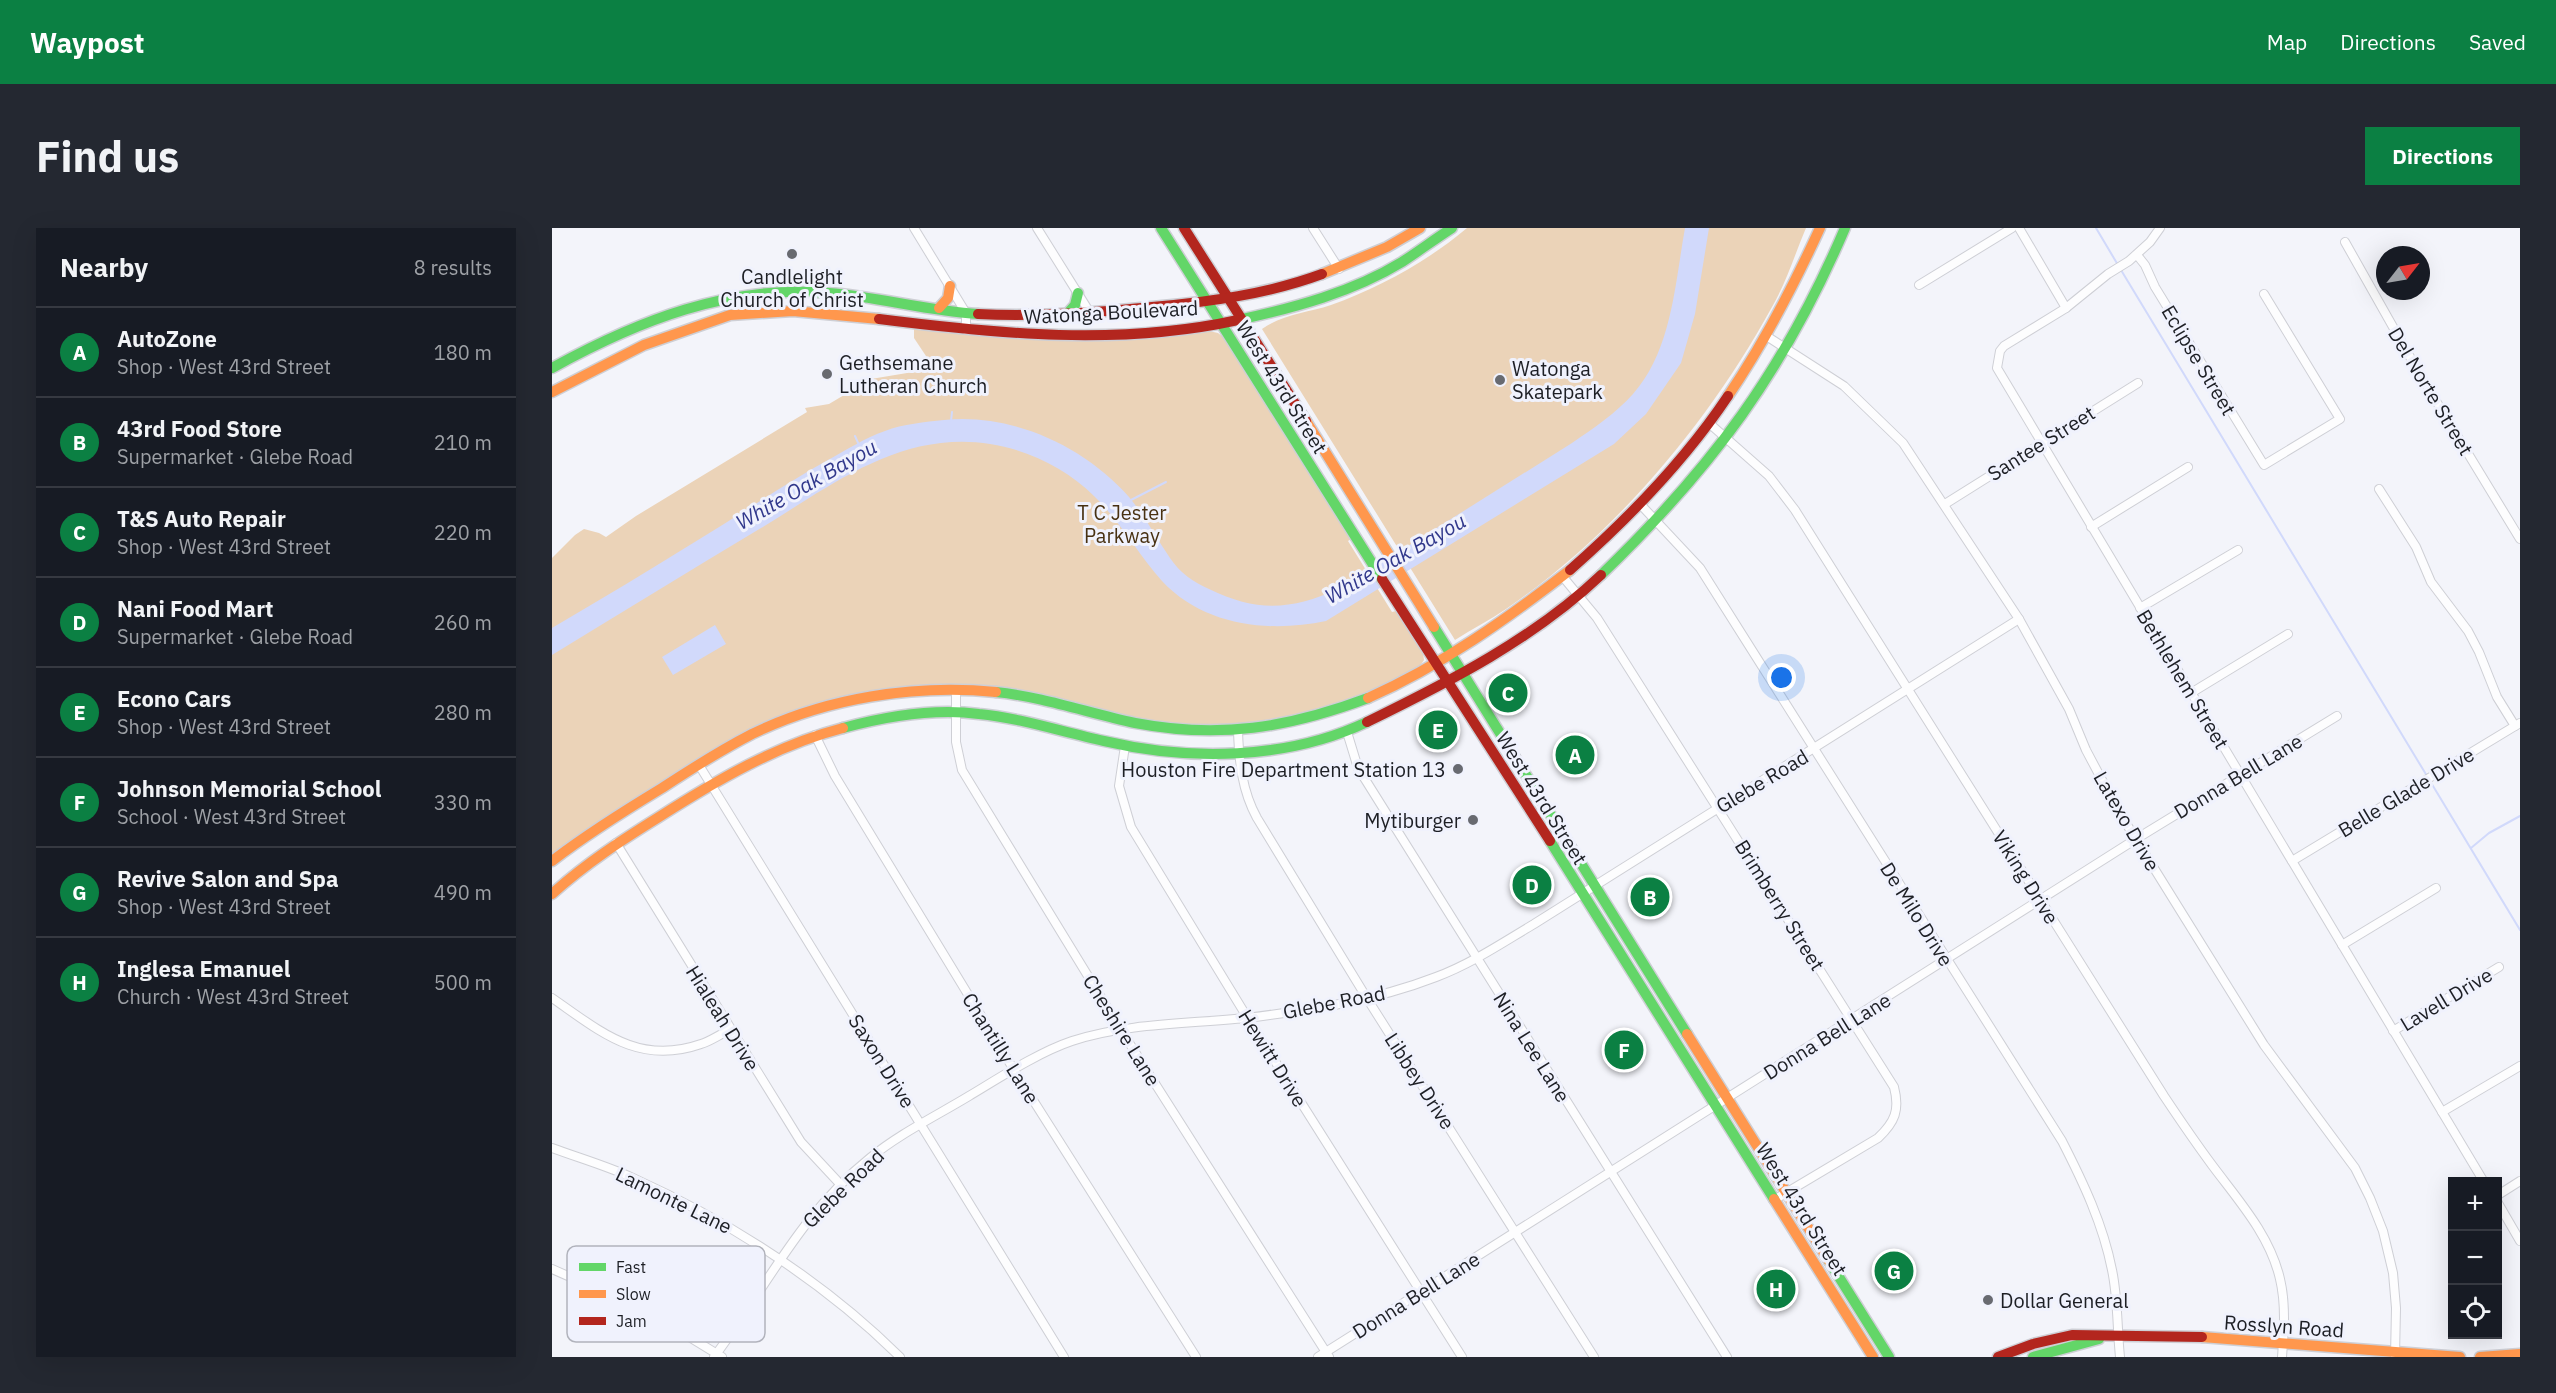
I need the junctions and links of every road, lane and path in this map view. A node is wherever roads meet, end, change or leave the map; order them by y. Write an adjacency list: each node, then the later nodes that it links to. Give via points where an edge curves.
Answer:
1 (914, 228): 17 (street)
2 (1037, 228): 18 (street)
3 (1161, 228): 21 (main road, West 43rd Street)
4 (1184, 228): 20 (main road, West 43rd Street)
5 (1313, 228): 15 (street)
6 (1420, 228): 15 (main road, Watonga Boulevard, via 1387,249)
7 (1821, 228): 30 (main road)
8 (1845, 228): 31 (main road)
9 (2012, 228): 16 (street)
10 (2019, 228): 23 (street)
11 (2160, 228): 14 (street)
12 (1449, 229): 27 (main road, Watonga Boulevard, via 1380,274 1317,301)
13 (2345, 242): 48 (street, Del Norte Street)
14 (2137, 255): 19 (street, Eclipse Street, via 2264,465 2340,419); 23 (street)
15 (1339, 269): 20 (main road, Watonga Boulevard, via 1304,282)
16 (1919, 285)
17 (950, 286): 22 (main road, via 948,297); 24 (street)
18 (1078, 293): 25 (street); 26 (main road, via 1075,305)
19 (2264, 294)
20 (1229, 298): 21 (main road, Watonga Boulevard); 27 (main road, West 43rd Street)
21 (1207, 302): 25 (main road, Watonga Boulevard); 28 (main road, West 43rd Street)
22 (939, 308): 24 (main road, Watonga Boulevard); 32 (main road, Watonga Boulevard, via 838,293 784,292 731,298 633,326)
23 (2066, 308): 39 (street, Bethlehem Street, via 2004,346 1997,360 2000,376)
24 (966, 312): 26 (main road, Watonga Boulevard); 29 (street)
25 (1088, 314): 26 (main road, Watonga Boulevard)
26 (1066, 315)
27 (1242, 320): 28 (main road, Watonga Boulevard); 41 (main road, West 43rd Street)
28 (1221, 323): 29 (main road, Watonga Boulevard, via 1091,335); 42 (main road, West 43rd Street)
29 (966, 330): 34 (main road, Watonga Boulevard, via 807,311 732,314 640,345)
30 (1768, 337): 31 (street, Latexo Drive); 37 (main road)
31 (1787, 347): 38 (main road); 44 (street, Latexo Drive, via 1844,386 1903,443)
32 (582, 352): 33 (main road, Watonga Boulevard); 34 (main road)
33 (552, 368)
34 (592, 369): 36 (main road, Watonga Boulevard)
35 (2138, 383): 39 (street, Santee Street)
36 (552, 392)
37 (1710, 424): 38 (street, Viking Drive); 45 (main road)
38 (1728, 439): 46 (main road); 60 (street, Viking Drive, via 1769,476 1795,510)
39 (2041, 443): 44 (street, Santee Street); 47 (street, Bethlehem Street)
40 (2188, 467): 47 (street)
41 (1336, 471): 42 (main road); 55 (main road, West 43rd Street)
42 (1320, 481): 56 (main road, West 43rd Street)
43 (2379, 489): 64 (street, via 2416,548 2431,582 2468,631 2497,697)
44 (1945, 504): 53 (street, Latexo Drive)
45 (1641, 505): 46 (street, De Milo Drive); 50 (main road)
46 (1658, 521): 51 (main road); 70 (street, De Milo Drive, via 1700,568)
47 (2091, 527): 52 (street, Bethlehem Street)
48 (2520, 539)
49 (2238, 550): 52 (street)
50 (1563, 577): 51 (street, Brimberry Street); 55 (main road)
51 (1578, 596): 57 (main road); 78 (street, Brimberry Street, via 1597,618)
52 (2140, 608): 61 (street, Bethlehem Street)
53 (2019, 619): 60 (street, Glebe Road); 79 (street, Latexo Drive)
54 (2288, 634): 61 (street)
55 (1450, 654): 56 (main road); 57 (main road, West 43rd Street)
56 (1436, 663): 58 (main road, West 43rd Street); 65 (main road, via 1376,696 1342,709)
57 (1461, 673): 58 (main road); 69 (main road, West 43rd Street)
58 (1448, 680): 66 (main road); 72 (main road, West 43rd Street)
59 (956, 689): 62 (street, Cheshire Lane); 65 (main road, via 1060,702 1126,721); 73 (main road, via 918,690 839,704 766,728)
60 (1908, 689): 70 (street, Glebe Road); 87 (street, Viking Drive)
61 (2192, 693): 74 (street, Bethlehem Street)
62 (956, 712): 67 (main road, via 862,722); 68 (main road, via 1029,721); 99 (street, Cheshire Lane, via 956,742 962,770)
63 (2337, 716): 74 (street, Donna Bell Lane)
64 (2517, 724): 82 (street, Belle Glade Drive)
65 (1238, 731): 71 (street, Libbey Drive)
66 (1347, 732): 71 (main road, via 1293,747); 89 (street, Nina Lee Lane, via 1358,768)
67 (815, 735): 75 (main road, via 780,747); 102 (street, Chantilly Lane, via 835,776)
68 (1125, 746): 71 (main road, via 1189,753); 96 (street, Hewitt Drive, via 1119,786 1131,826)
69 (1507, 746): 72 (main road); 76 (main road, West 43rd Street)
70 (1814, 749): 78 (street, Glebe Road); 90 (street, De Milo Drive)
71 (1239, 753): 94 (street, Libbey Drive, via 1248,802)
72 (1495, 757): 77 (main road, West 43rd Street)
73 (699, 765): 75 (street, Saxon Drive); 81 (main road)
74 (2240, 775): 79 (street, Donna Bell Lane); 82 (street, Bethlehem Street)
75 (711, 785): 80 (main road); 106 (street, Saxon Drive)
76 (1541, 800): 77 (main road); 83 (main road, West 43rd Street)
77 (1529, 807): 86 (main road, West 43rd Street)
78 (1718, 807): 83 (street, Glebe Road); 97 (street, Brimberry Street)
79 (2136, 839): 87 (street, Donna Bell Lane); 135 (street, Latexo Drive, via 2264,1045 2355,1168 2383,1231 2393,1274)
80 (616, 843): 85 (main road); 98 (street, Hialeah Drive)
81 (552, 861)
82 (2292, 861): 88 (street, Bethlehem Street)
83 (1594, 886): 86 (street, Glebe Road); 92 (main road, West 43rd Street)
84 (2436, 888): 88 (street)
85 (552, 894)
86 (1581, 894): 89 (street, Glebe Road); 95 (main road, West 43rd Street)
87 (2042, 900): 90 (street, Donna Bell Lane); 132 (street, Viking Drive, via 2193,1140 2256,1223 2280,1279)
88 (2342, 945): 100 (street, Bethlehem Street)
89 (1476, 959): 94 (street, Glebe Road); 108 (street, Nina Lee Lane)
90 (1947, 961): 97 (street, Donna Bell Lane); 127 (street, De Milo Drive, via 2062,1141 2083,1181 2112,1269)
91 (2499, 967): 100 (street, Lavell Drive)
92 (1660, 992): 95 (main road); 103 (main road, West 43rd Street)
93 (552, 998): 98 (street, via 612,1040 645,1050 673,1050 700,1044)
94 (1368, 1000): 96 (street, Glebe Road); 116 (street, Libbey Drive)
95 (1648, 1000): 104 (main road, West 43rd Street)
96 (1247, 1017): 99 (street, Glebe Road); 125 (street, Hewitt Drive)
97 (1852, 1020): 103 (street, Donna Bell Lane); 113 (street, Brimberry Street, via 1894,1087 1898,1102 1895,1118 1878,1138)
98 (730, 1030): 111 (street, Hialeah Drive, via 801,1142)
99 (1121, 1030): 102 (street, Glebe Road, via 1071,1041); 134 (street, Cheshire Lane)
100 (2393, 1031): 105 (street, Bethlehem Street)
101 (2520, 1066): 105 (street)
102 (1014, 1070): 106 (street, Glebe Road); 140 (street, Chantilly Lane)
103 (1727, 1099): 104 (street, Donna Bell Lane); 113 (main road, West 43rd Street)
104 (1716, 1107): 108 (street, Donna Bell Lane); 114 (main road, West 43rd Street)
105 (2442, 1112): 109 (street, Bethlehem Street)
106 (922, 1125): 111 (street, Glebe Road, via 870,1157); 139 (street, Saxon Drive)
107 (552, 1148): 118 (street, Lamonte Lane, via 631,1177 703,1212)
108 (1611, 1172): 116 (street, Donna Bell Lane); 144 (street, Nina Lee Lane)
109 (2481, 1177)
110 (2520, 1181): 112 (street)
111 (841, 1185): 120 (street, Glebe Road, via 811,1215)
112 (2502, 1192)
113 (1786, 1193): 114 (street, Brimberry Street); 124 (main road, West 43rd Street)
114 (1774, 1200): 126 (main road, West 43rd Street)
115 (2502, 1210): 117 (street)
116 (1516, 1232): 125 (street, Donna Bell Lane); 143 (street, Libbey Drive)
117 (2520, 1241)
118 (760, 1246)
119 (765, 1249): 120 (street, Lamonte Lane)
120 (780, 1258): 123 (street, Glebe Road); 138 (street, Lamonte Lane, via 835,1299)
121 (552, 1269): 122 (street)
122 (567, 1276)
123 (765, 1282)
124 (1847, 1290): 126 (main road); 146 (main road, West 43rd Street)
125 (1421, 1292): 134 (street, Donna Bell Lane); 142 (street, Hewitt Drive)
126 (1836, 1297): 145 (main road, West 43rd Street)
127 (2118, 1335): 128 (main road, Rosslyn Road); 132 (main road, Rosslyn Road, via 2188,1336); 148 (street, De Milo Drive)
128 (2106, 1336): 131 (main road, Rosslyn Road, via 2072,1335); 137 (main road, Rosslyn Road)
129 (696, 1342): 136 (street)
130 (727, 1342): 136 (street, Glebe Road)
131 (2033, 1344): 137 (main road); 147 (main road, Rosslyn Road)
132 (2283, 1345): 135 (main road, Rosslyn Road); 149 (street, Viking Drive)
133 (2520, 1354): 151 (main road)
134 (1328, 1355): 141 (street, Donna Bell Lane)
135 (2395, 1355): 150 (main road, Rosslyn Road)
136 (718, 1356)
137 (2035, 1356)
138 (900, 1357)
139 (1064, 1357)
140 (1196, 1357)
141 (1318, 1357)
142 (1462, 1357)
143 (1594, 1357)
144 (1727, 1357)
145 (1873, 1357)
146 (1889, 1357)
147 (1998, 1357)
148 (2120, 1357)
149 (2282, 1357)
150 (2460, 1357)
151 (2480, 1357)

